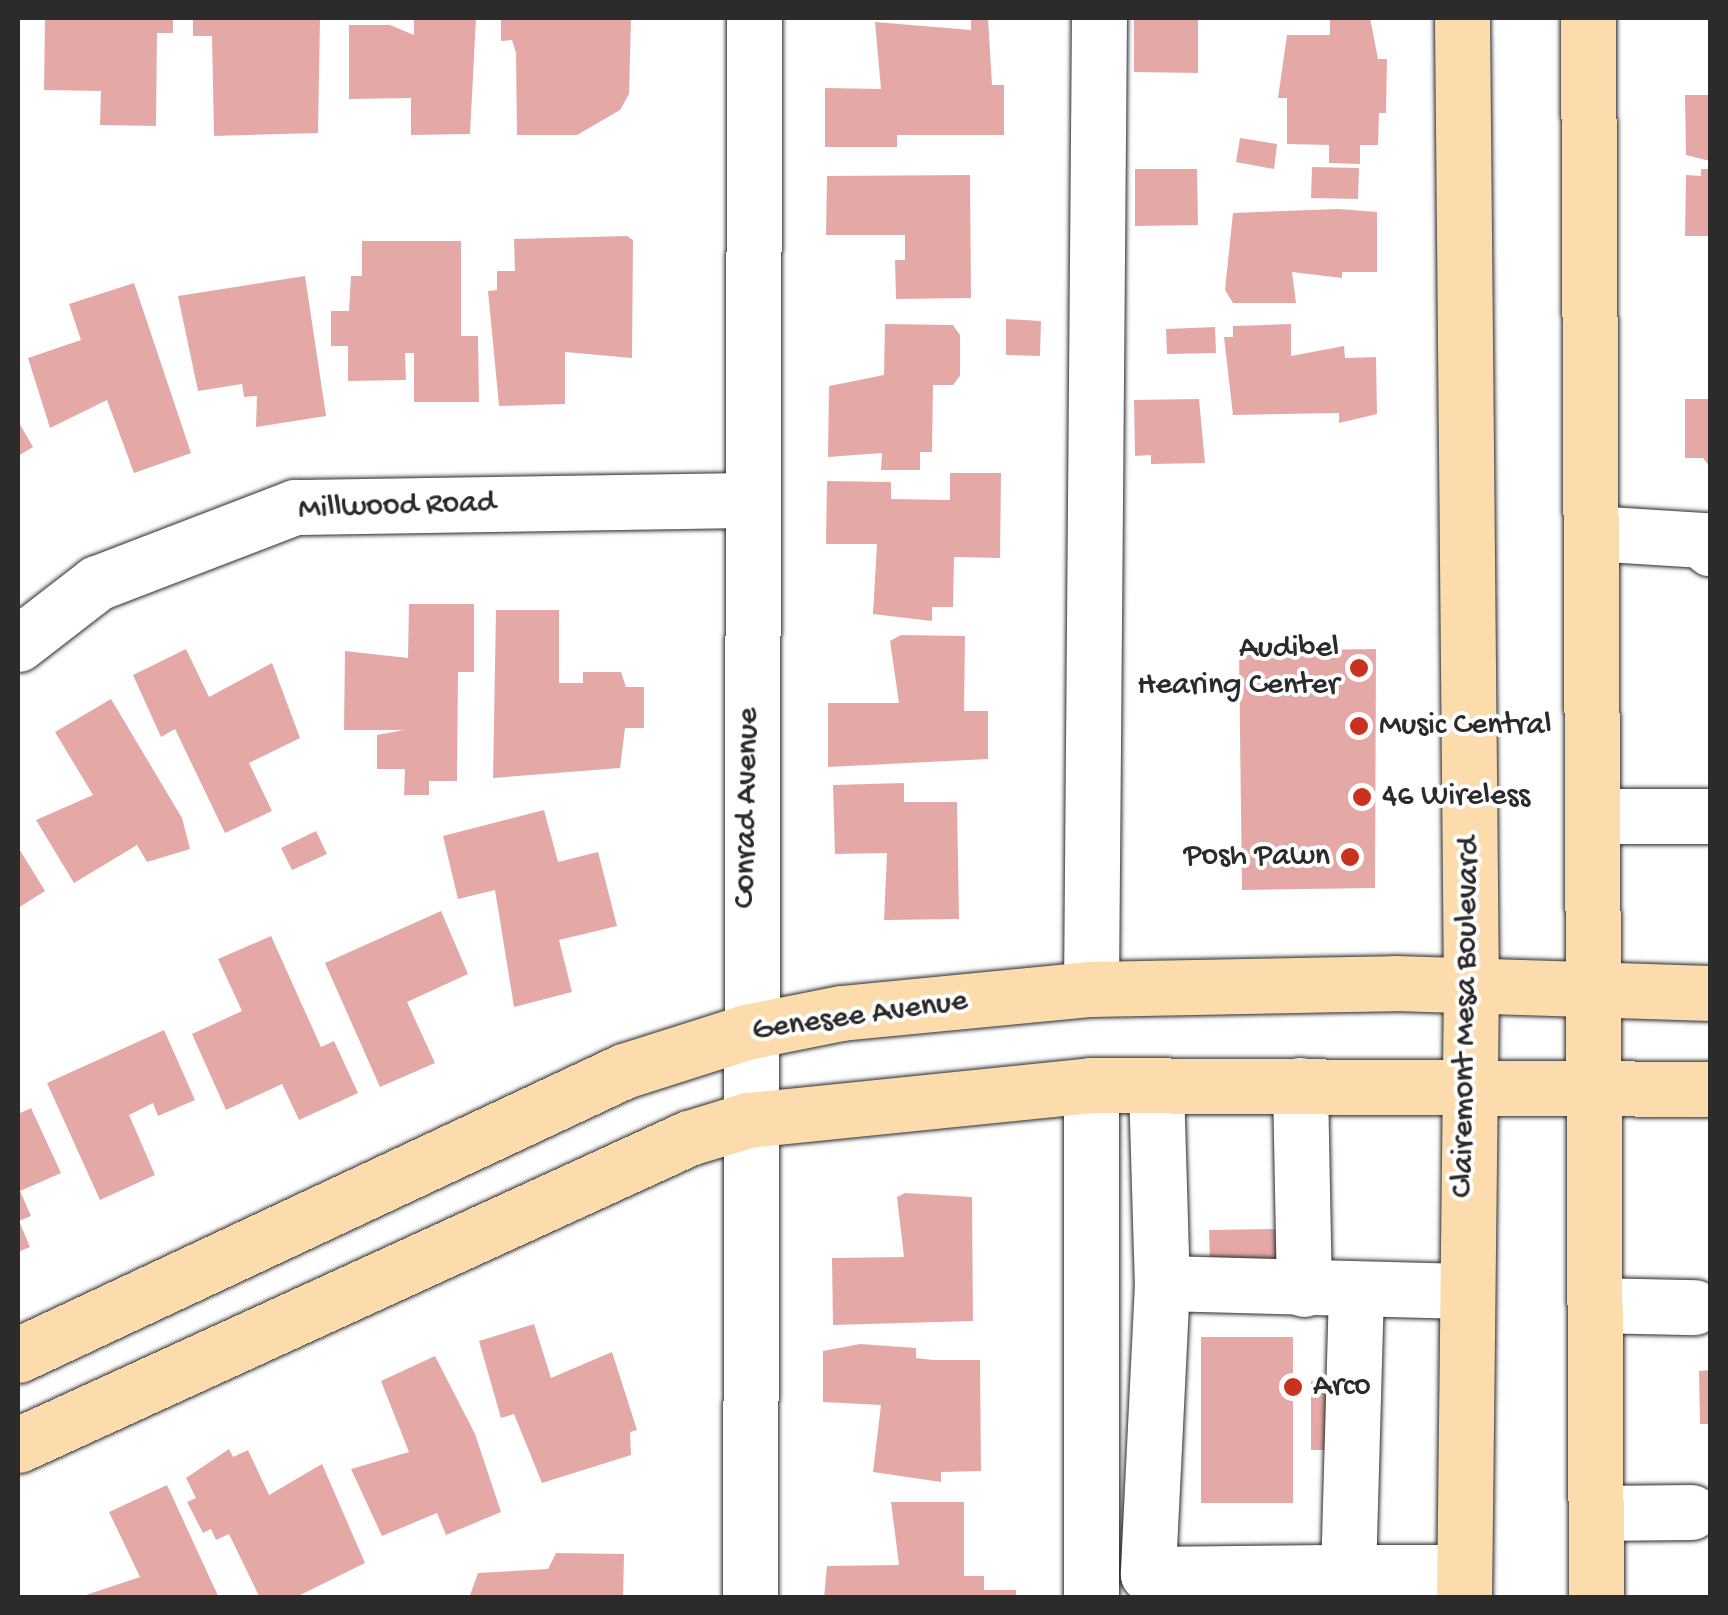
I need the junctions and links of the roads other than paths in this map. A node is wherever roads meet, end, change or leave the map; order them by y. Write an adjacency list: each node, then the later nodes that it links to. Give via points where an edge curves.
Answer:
1 (754, 18): 5 (street, Conrad Avenue)
2 (1099, 18): 12 (street)
3 (1462, 18): 11 (main road, Clairemont Mesa Boulevard)
4 (1588, 18): 6 (main road)
5 (751, 500): 8 (street, Millwood Road, via 295,506 97,583); 15 (street, Conrad Avenue)
6 (1591, 533): 7 (street, via 1703,540); 9 (main road)
7 (1710, 548)
8 (18, 644)
9 (1594, 816): 10 (street); 13 (main road)
10 (1710, 816)
11 (1471, 984): 12 (main road, Genesee Avenue); 13 (main road, Genesee Avenue); 16 (main road, Clairemont Mesa Boulevard)
12 (1091, 989): 15 (main road, Genesee Avenue, via 841,1012)
13 (1595, 991): 14 (main road, Genesee Avenue); 20 (main road)
14 (1710, 993)
15 (746, 1032): 22 (street, Conrad Avenue); 28 (main road, Genesee Avenue, via 624,1071)
16 (1467, 1084): 18 (main road); 20 (main road); 25 (main road, Clairemont Mesa Boulevard)
17 (1091, 1085): 19 (main road); 22 (main road); 35 (street)
18 (1300, 1085): 19 (main road); 24 (street)
19 (1156, 1086): 23 (street)
20 (1594, 1086): 21 (main road); 26 (main road)
21 (1710, 1088)
22 (748, 1120): 29 (main road, via 689,1138); 34 (street, Conrad Avenue)
23 (1162, 1283): 24 (street); 32 (street, via 1148,1574)
24 (1330, 1289): 25 (street); 32 (street)
25 (1466, 1291): 33 (main road, Clairemont Mesa Boulevard)
26 (1595, 1305): 27 (street); 31 (main road)
27 (1694, 1308)
28 (18, 1356)
29 (18, 1445)
30 (1690, 1512): 31 (street)
31 (1596, 1513): 36 (main road)
32 (1348, 1572): 33 (street)
33 (1464, 1585)
34 (750, 1598)
35 (1092, 1598)
36 (1596, 1598)

